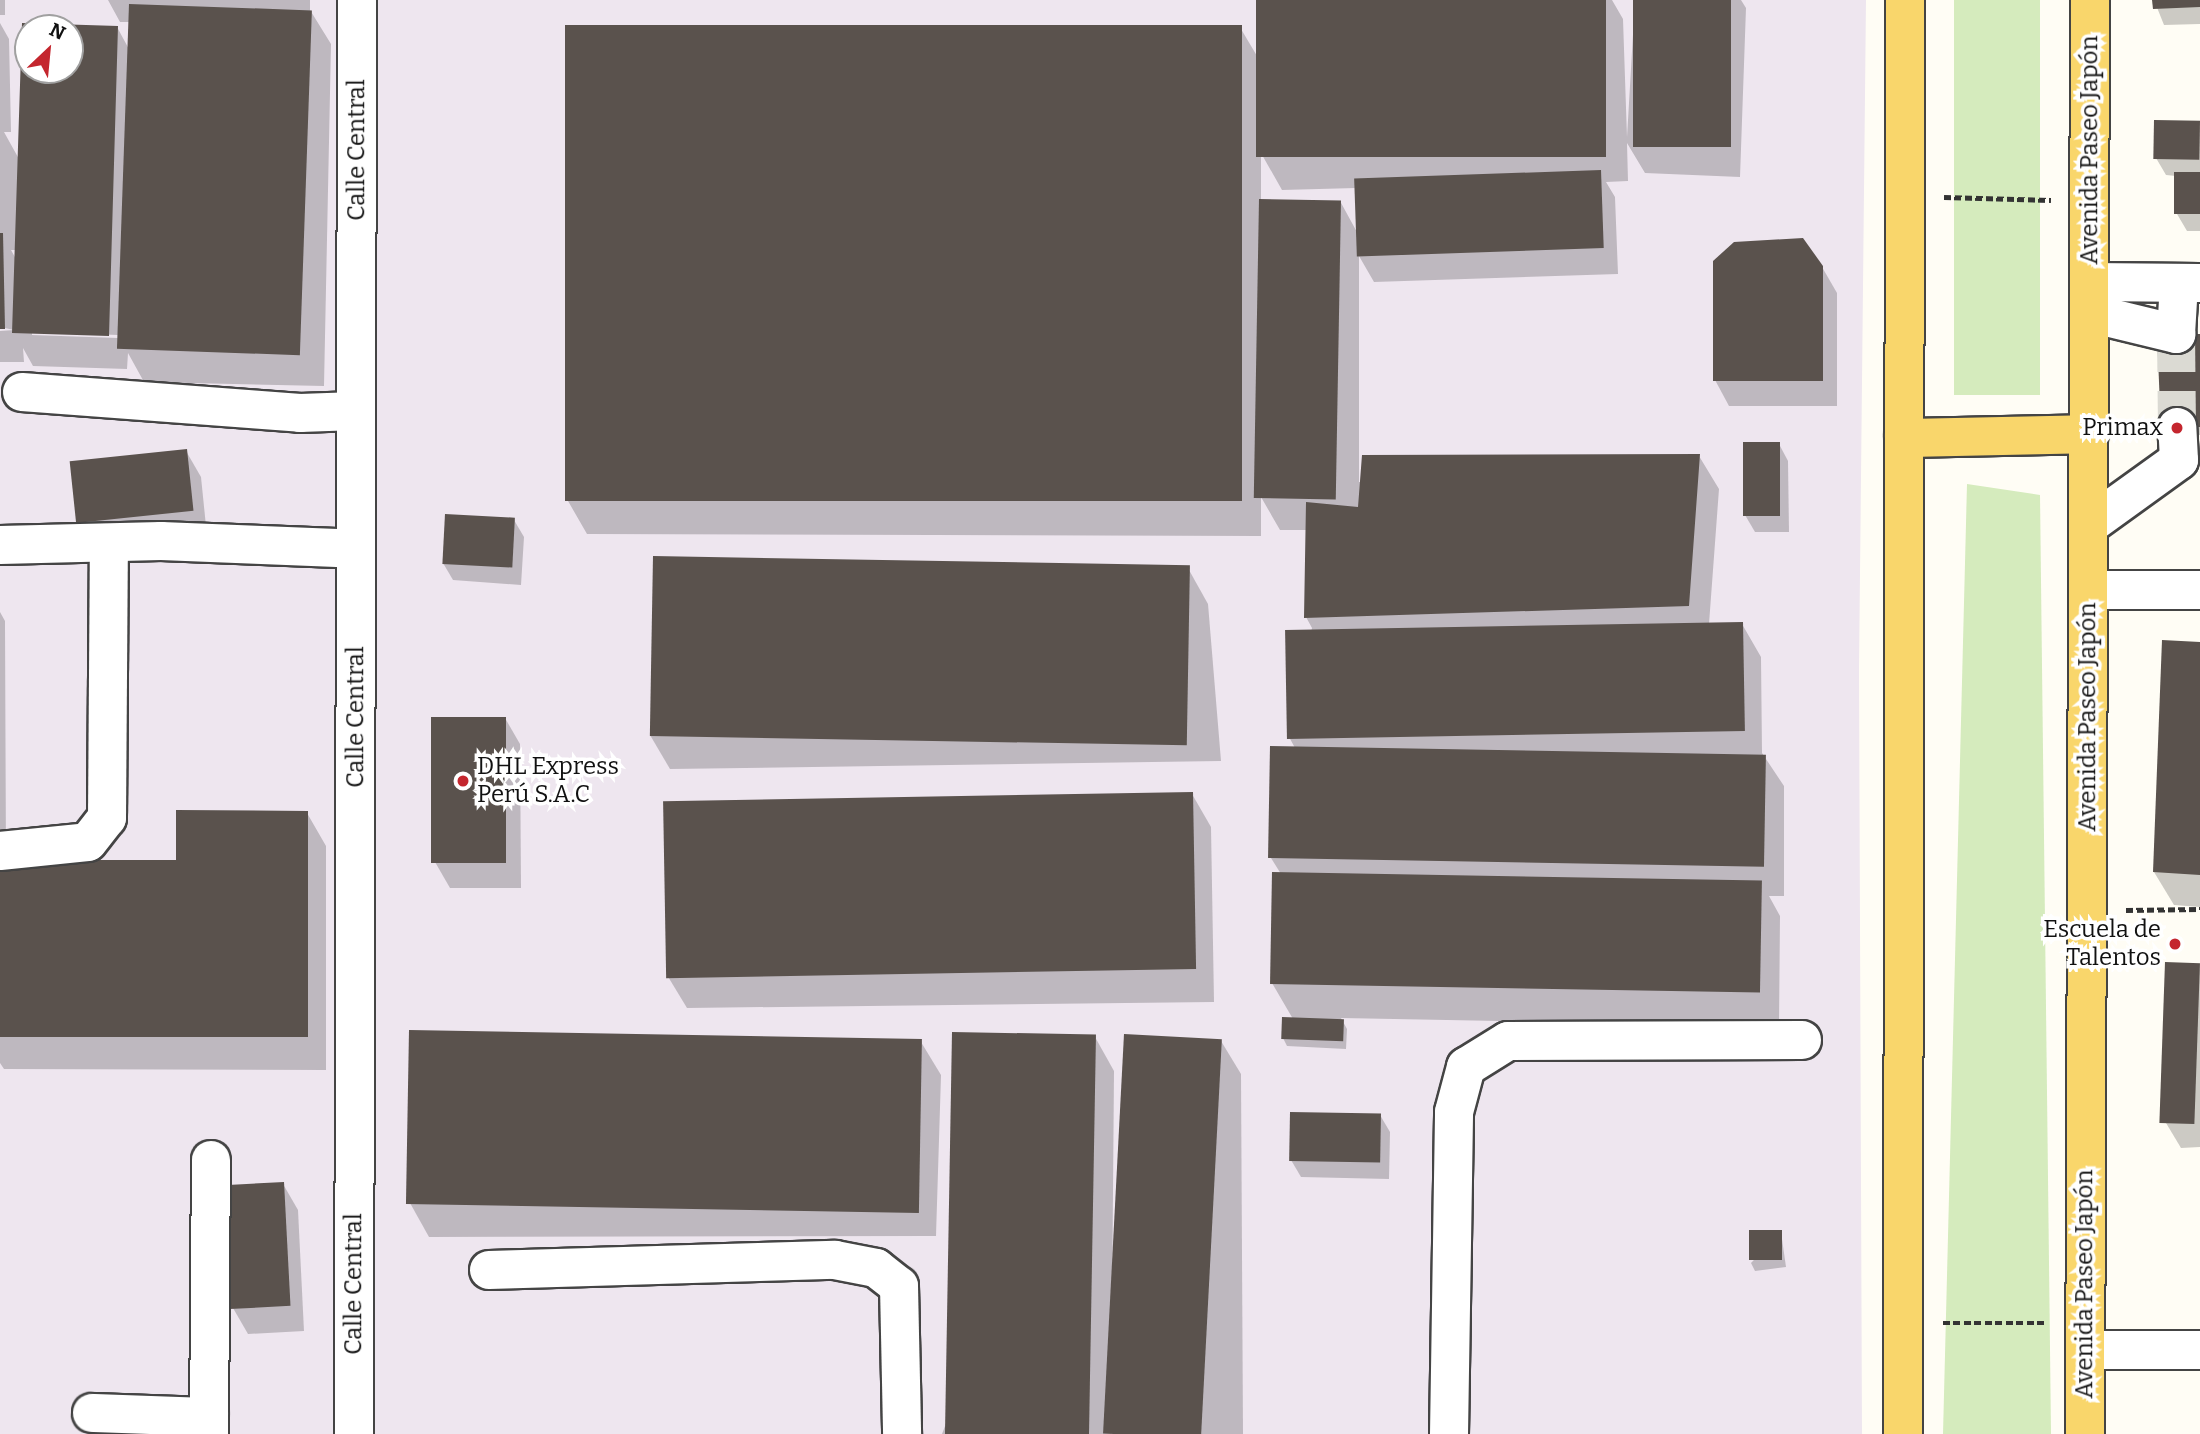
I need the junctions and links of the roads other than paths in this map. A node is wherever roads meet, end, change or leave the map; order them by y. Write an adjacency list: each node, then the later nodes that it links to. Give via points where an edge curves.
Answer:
1 (357, 0): 7 (street, Calle Central)
2 (1905, 0): 10 (main road)
3 (2090, 0): 5 (main road, Avenida Paseo Japón)
4 (2190, 283): 5 (street); 5 (street, via 2176,334)
5 (2090, 298): 9 (main road, Avenida Paseo Japón)
6 (22, 392): 7 (street, via 300,413)
7 (356, 411): 14 (street, Calle Central)
8 (2177, 427): 11 (street, via 2179,460)
9 (2089, 434): 10 (main road); 11 (main road, Avenida Paseo Japón)
10 (1904, 438): 28 (main road)
11 (2089, 525): 15 (main road, Avenida Paseo Japón)
12 (109, 542): 13 (street); 14 (street); 17 (street, via 107,818 88,842)
13 (0, 545)
14 (356, 549): 25 (street, Calle Central)
15 (2089, 590): 16 (street); 21 (main road, Avenida Paseo Japón)
16 (2200, 590)
17 (0, 850)
18 (1802, 1040): 27 (street, via 1508,1041 1466,1068 1454,1112)
19 (211, 1160): 24 (street)
20 (489, 1270): 26 (street, via 835,1260 876,1268 900,1286)
21 (2084, 1337): 22 (street); 29 (main road, Avenida Paseo Japón)
22 (2200, 1350)
23 (92, 1413): 24 (street)
24 (209, 1425)
25 (354, 1434)
26 (902, 1434)
27 (1449, 1434)
28 (1903, 1434)
29 (2085, 1434)

